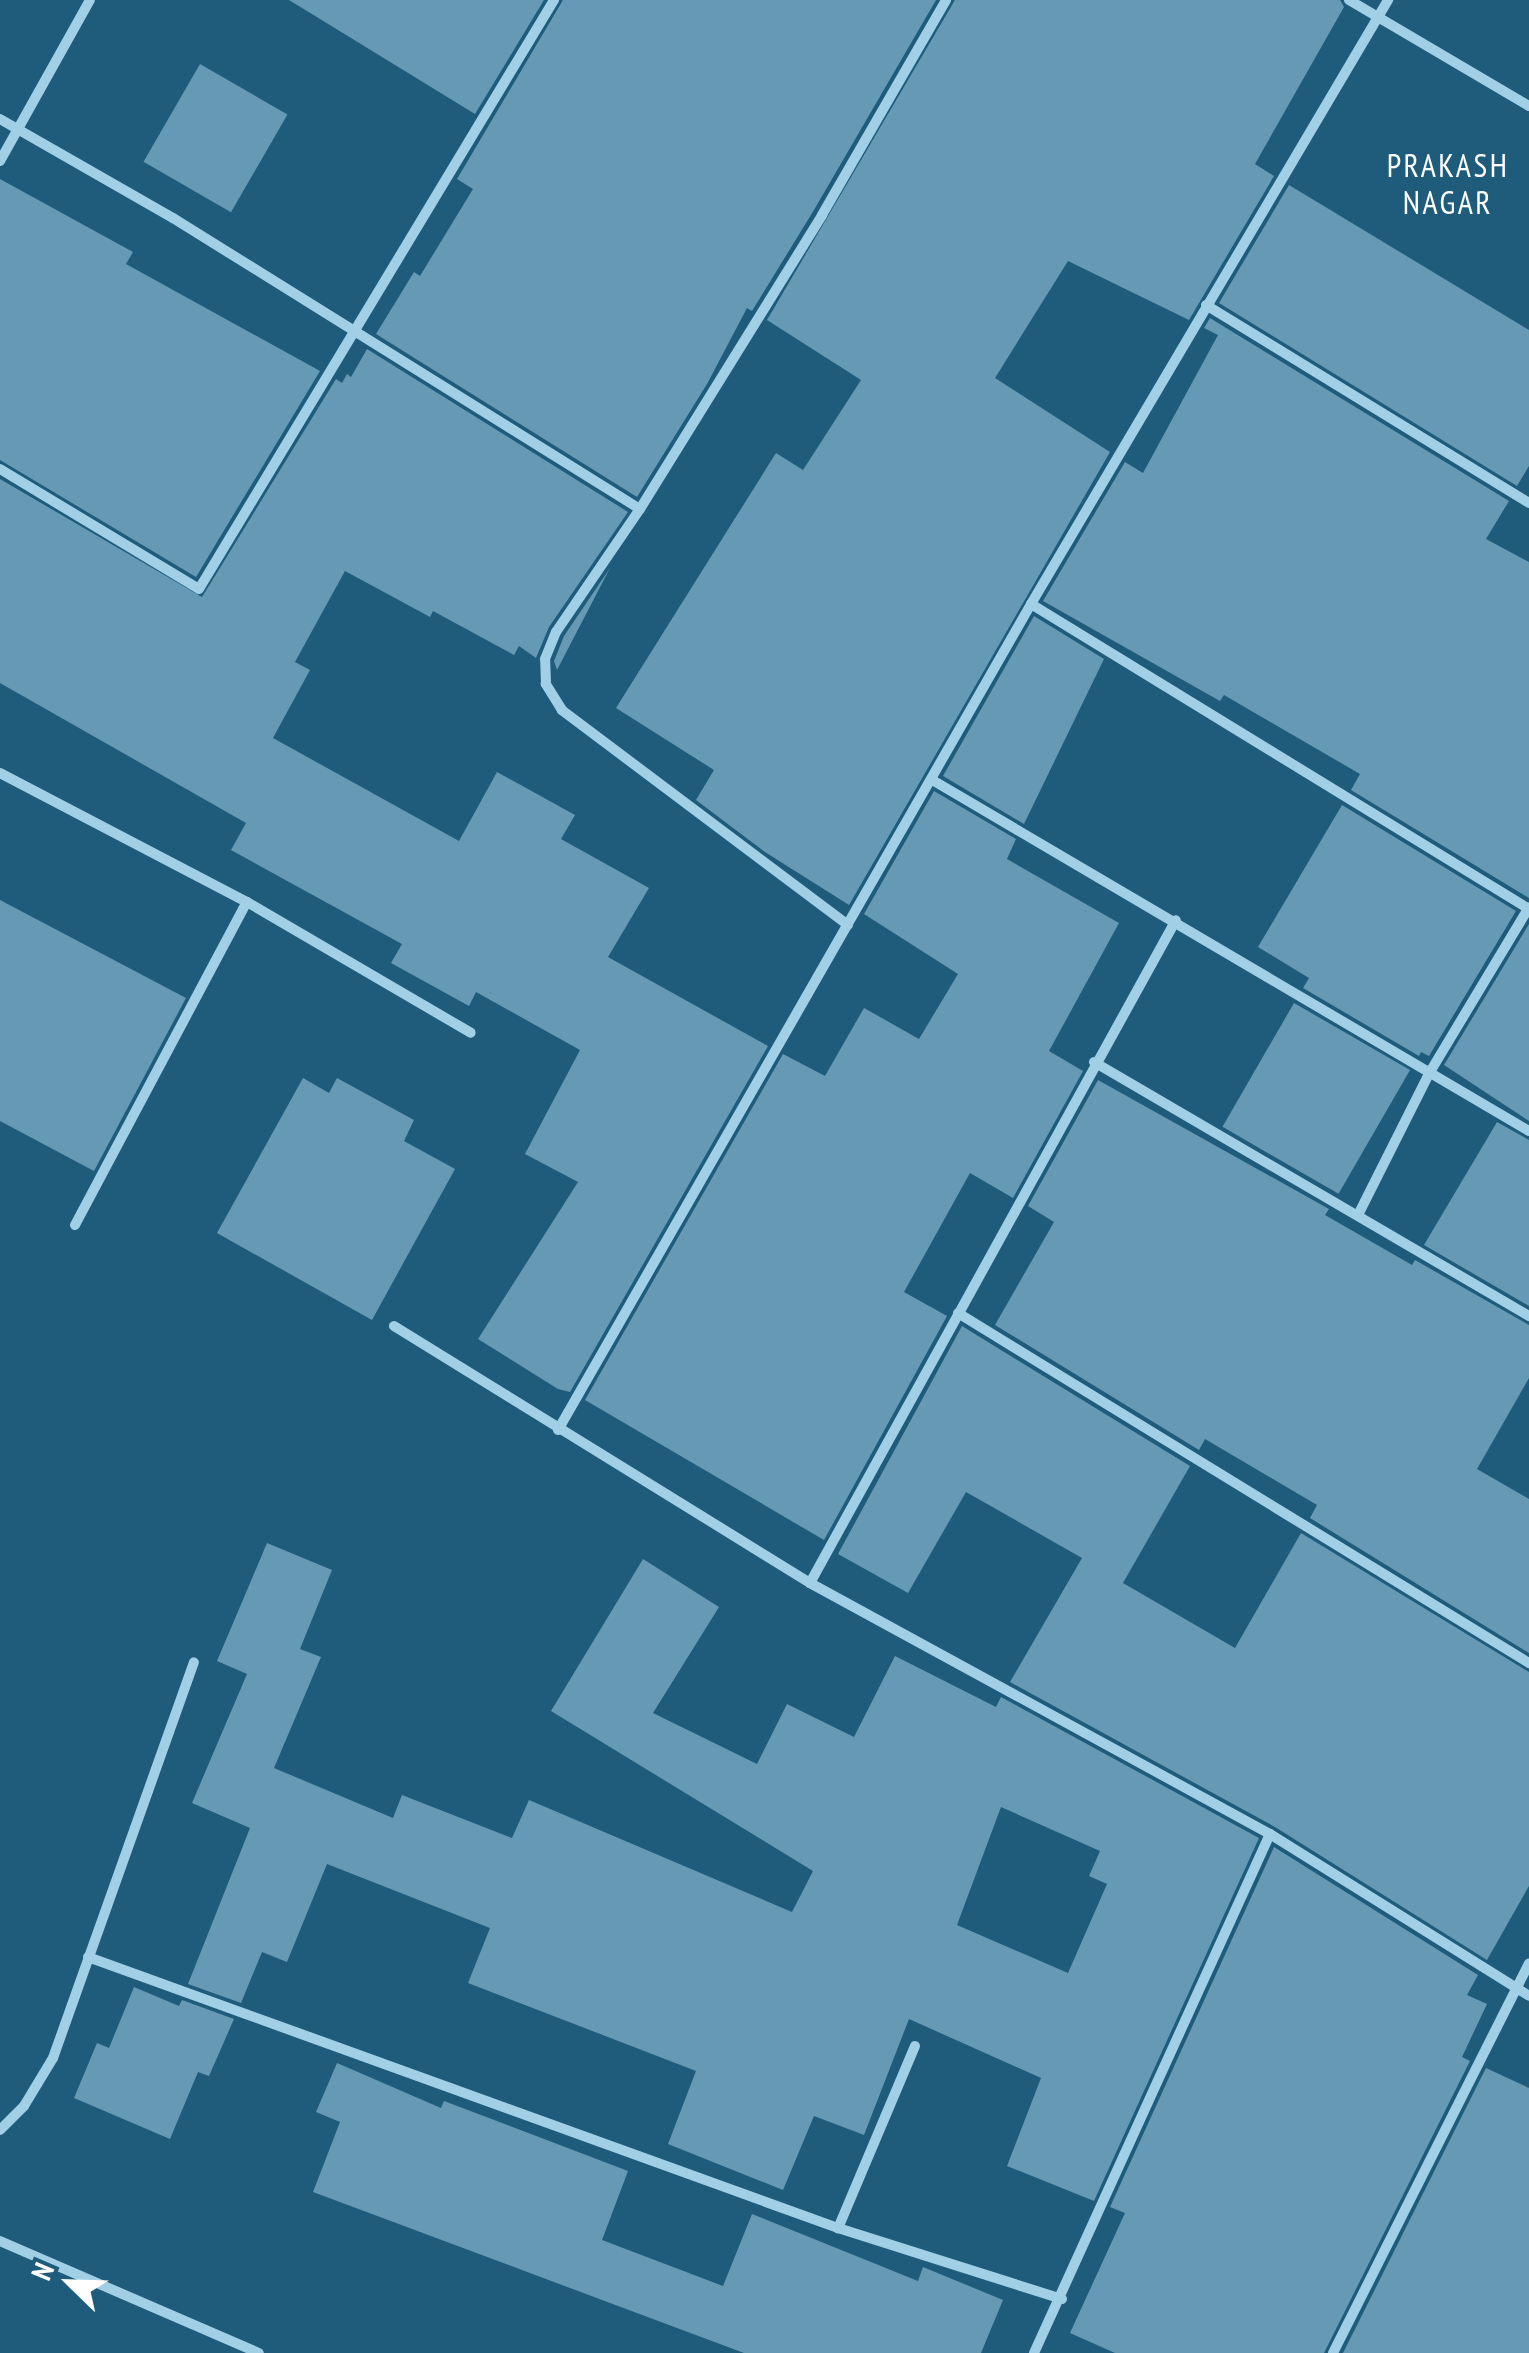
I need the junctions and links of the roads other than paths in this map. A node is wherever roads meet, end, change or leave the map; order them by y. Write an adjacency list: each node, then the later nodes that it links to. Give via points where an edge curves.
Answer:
1 (90, 0): 9 (street)
2 (554, 0): 12 (street)
3 (946, 0): 15 (street)
4 (1348, 0): 6 (street)
5 (1388, 0): 6 (street)
6 (1378, 18): 7 (street); 11 (street)
7 (1529, 106)
8 (0, 119): 9 (street)
9 (18, 130): 10 (street); 12 (street, via 173,218)
10 (0, 161)
11 (1206, 305): 14 (street); 16 (street)
12 (353, 333): 13 (street, via 200,589); 15 (street)
13 (0, 470)
14 (1529, 503)
15 (640, 509): 22 (street, via 556,632 545,659 546,684 562,710)
16 (1032, 604): 18 (street); 20 (street)
17 (0, 773): 19 (street)
18 (934, 780): 21 (street); 22 (street)
19 (247, 902): 23 (street); 28 (street)
20 (1529, 908): 25 (street)
21 (1176, 920): 24 (street); 25 (street)
22 (848, 925): 32 (street)
23 (471, 1033)
24 (1094, 1062): 27 (street); 29 (street)
25 (1430, 1072): 26 (street); 27 (street)
26 (1529, 1131)
27 (1358, 1214): 30 (street)
28 (75, 1225)
29 (958, 1314): 33 (street); 35 (street)
30 (1529, 1316)
31 (394, 1326): 32 (street)
32 (558, 1430): 33 (street)
33 (810, 1583): 36 (street)
34 (194, 1662): 37 (street)
35 (1529, 1663)
36 (1270, 1834): 39 (street); 45 (street)
37 (88, 1957): 42 (street, via 53,2058 24,2106); 43 (street)
38 (1529, 1964): 39 (street)
39 (1516, 1987): 40 (street); 48 (street)
40 (1529, 1996)
41 (916, 2046): 43 (street)
42 (0, 2130)
43 (838, 2228): 45 (street)
44 (0, 2242): 46 (street)
45 (1062, 2299): 47 (street)
46 (259, 2353)
47 (1034, 2353)
48 (1333, 2353)

